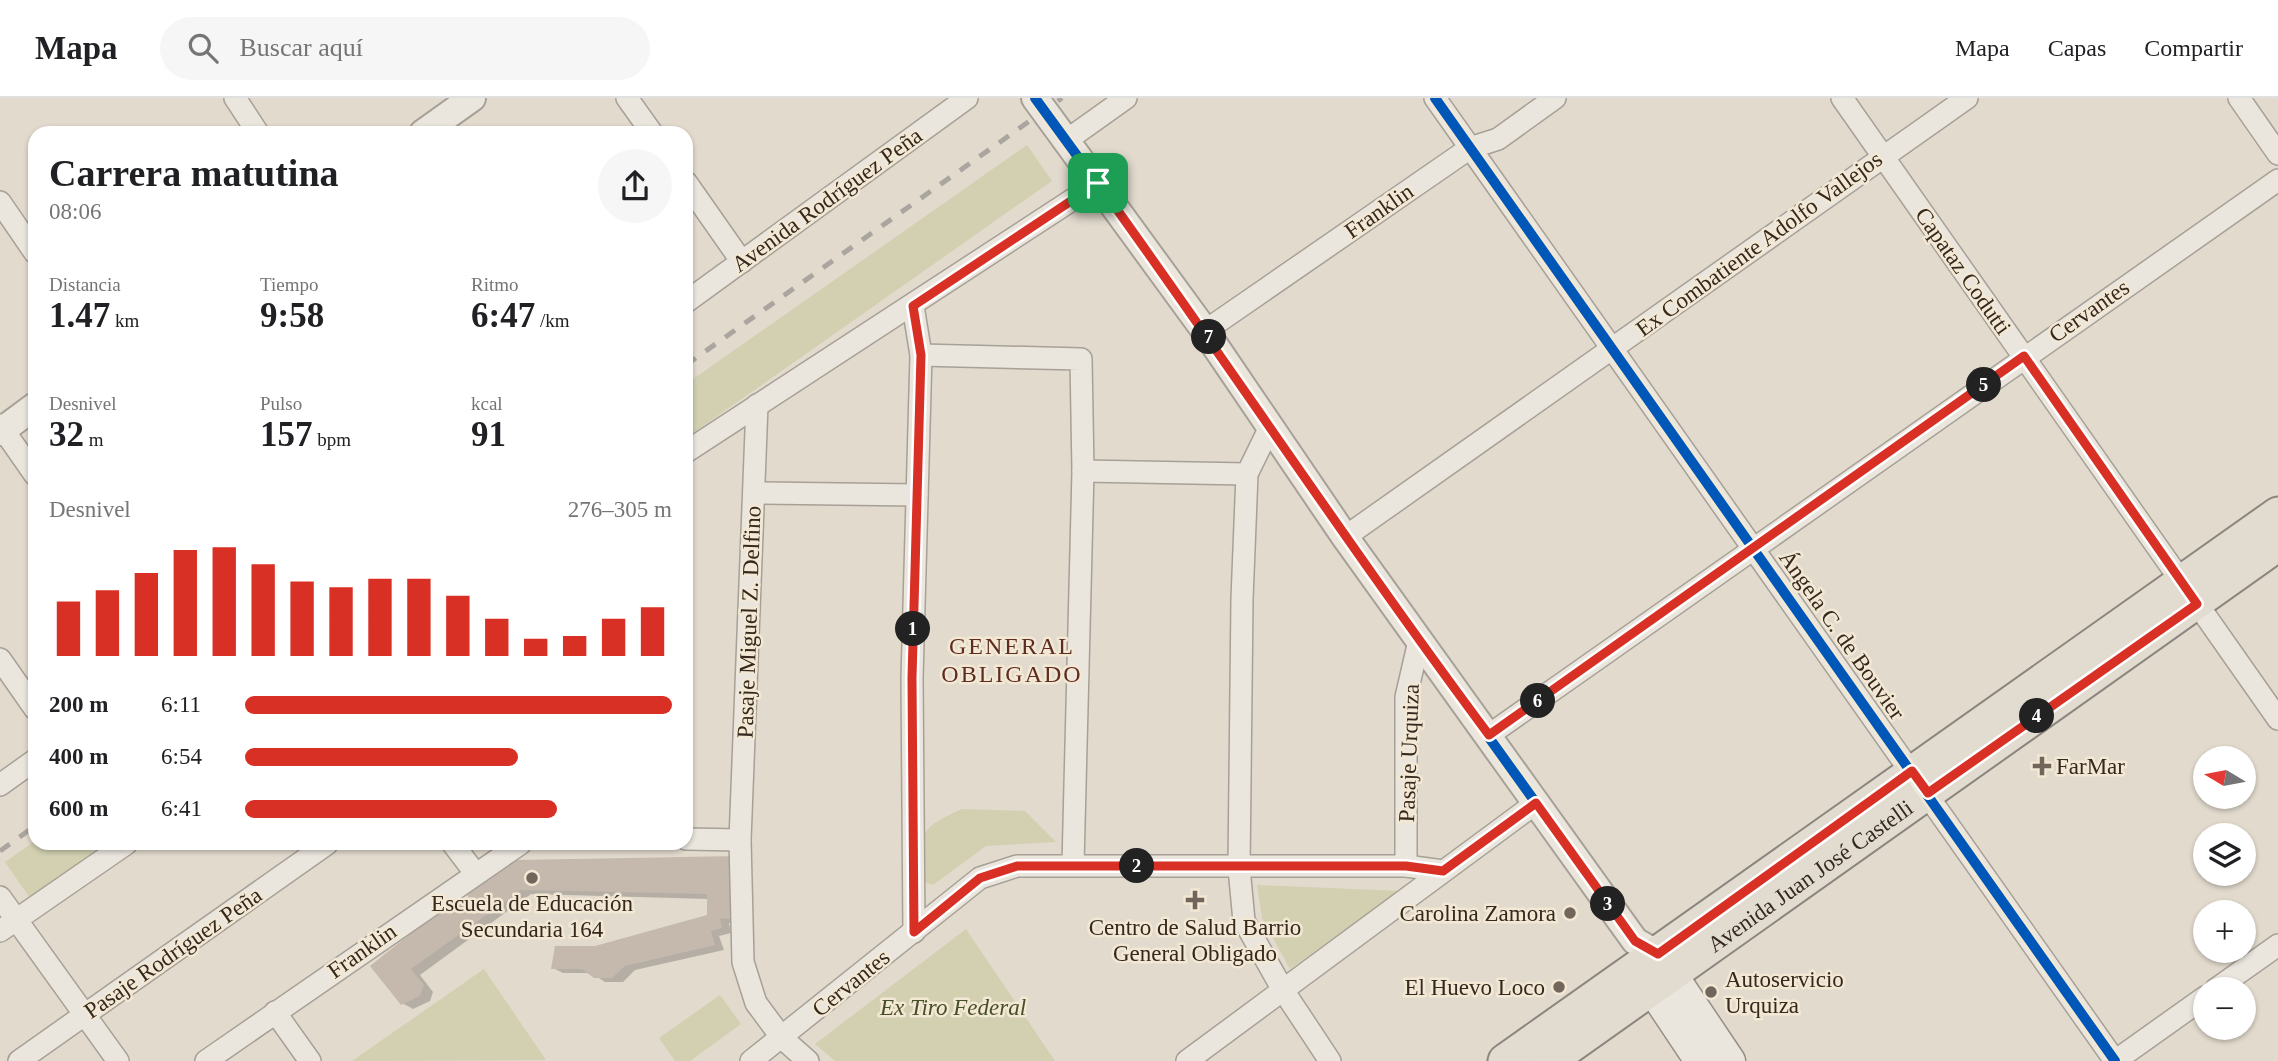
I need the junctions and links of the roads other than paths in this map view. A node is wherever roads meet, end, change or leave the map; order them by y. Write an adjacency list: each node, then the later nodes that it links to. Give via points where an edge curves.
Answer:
1 (235, 98): 12 (street)
2 (472, 98): 13 (street)
3 (627, 98): 14 (street)
4 (967, 98): 24 (street, Avenida Rodríguez Peña)
5 (1035, 98): 15 (street)
6 (1126, 98): 15 (street)
7 (1435, 98): 16 (street, Ángela C. de Bouvier)
8 (1555, 98): 16 (street, Franklin, via 1498,139)
9 (1842, 98): 18 (street, Capataz Codutti)
10 (1967, 98): 18 (street, Ex Combatiente Adolfo Vallejos)
11 (2239, 98): 17 (street)
12 (253, 126)
13 (433, 126)
14 (647, 126)
15 (1067, 140): 20 (street)
16 (1470, 148): 27 (street, Franklin); 28 (street, Ángela C. de Bouvier)
17 (2278, 155)
18 (1882, 156): 28 (street, Ex Combatiente Adolfo Vallejos); 30 (street, Capataz Codutti)
19 (2278, 180): 30 (street, Cervantes)
20 (1098, 183): 26 (street); 27 (street)
21 (693, 192): 24 (street)
22 (0, 202): 23 (street)
23 (28, 243)
24 (742, 262): 25 (street, Avenida Rodríguez Peña)
25 (693, 297)
26 (913, 306): 29 (street); 31 (street)
27 (1205, 331): 34 (street)
28 (1614, 348): 42 (street, Ex Combatiente Adolfo Vallejos); 44 (street, Ángela C. de Bouvier)
29 (921, 355): 37 (street, via 1081,359); 40 (street)
30 (2024, 356): 44 (street, Cervantes); 45 (street, Capataz Codutti)
31 (757, 405): 35 (street); 39 (street, Pasaje Miguel Z. Delfino)
32 (28, 411): 33 (street)
33 (1, 429): 36 (street)
34 (1269, 429): 38 (street); 42 (street)
35 (693, 447)
36 (28, 466)
37 (1083, 471): 38 (street); 61 (street)
38 (1247, 474): 63 (street)
39 (755, 493): 40 (street); 56 (street, Pasaje Miguel Z. Delfino)
40 (917, 495): 68 (street, via 912,678)
41 (2278, 514): 45 (main road, Avenida Juan José Castelli)
42 (1345, 537): 46 (street)
43 (2278, 544): 45 (main road, Avenida Juan José Castelli)
44 (1755, 548): 50 (street, Cervantes); 52 (street, Ángela C. de Bouvier)
45 (2189, 593): 49 (street, Capataz Codutti); 52 (main road, Avenida Juan José Castelli)
46 (1419, 641): 50 (street); 62 (street, Pasaje Urquiza, via 1406,697)
47 (0, 659): 48 (street)
48 (28, 699)
49 (2278, 719)
50 (1489, 735): 54 (street)
51 (28, 765): 53 (street)
52 (1920, 782): 70 (main road, Avenida Juan José Castelli); 89 (street, Ángela C. de Bouvier)
53 (0, 785)
54 (1536, 803): 64 (street); 70 (street)
55 (693, 839): 56 (street)
56 (740, 839): 76 (street, Pasaje Miguel Z. Delfino, via 743,962 756,1003)
57 (117, 850): 67 (street)
58 (319, 850): 75 (street, Pasaje Rodríguez Peña)
59 (458, 850): 65 (street)
60 (511, 850): 65 (street, Franklin)
61 (1073, 864): 63 (street, Cervantes); 68 (street, Cervantes, via 1017,866 980,878)
62 (1406, 866): 63 (street, Cervantes); 64 (street, Cervantes)
63 (1239, 867): 72 (street, via 1244,921)
64 (1443, 871): 72 (street)
65 (475, 873): 74 (street, Franklin)
66 (0, 897): 67 (street)
67 (8, 925): 75 (street)
68 (914, 932): 76 (street, Cervantes)
69 (2278, 945): 71 (street)
70 (1650, 966): 85 (main road, Avenida Juan José Castelli); 86 (main road, Avenida Juan José Castelli); 87 (main road); 88 (main road)
71 (2233, 977)
72 (1283, 989): 83 (street); 84 (street)
73 (2193, 1006): 89 (street)
74 (275, 1012): 79 (street, Franklin); 80 (street)
75 (86, 1015): 77 (street, Pasaje Rodríguez Peña); 78 (street)
76 (782, 1038): 81 (street, Cervantes); 82 (street, Pasaje Miguel Z. Delfino)
77 (19, 1061)
78 (118, 1061)
79 (206, 1061)
80 (310, 1061)
81 (751, 1061)
82 (808, 1061)
83 (1187, 1061)
84 (1331, 1061)
85 (1505, 1061)
86 (1549, 1061)
87 (1700, 1061)
88 (1730, 1061)
89 (2115, 1061)

